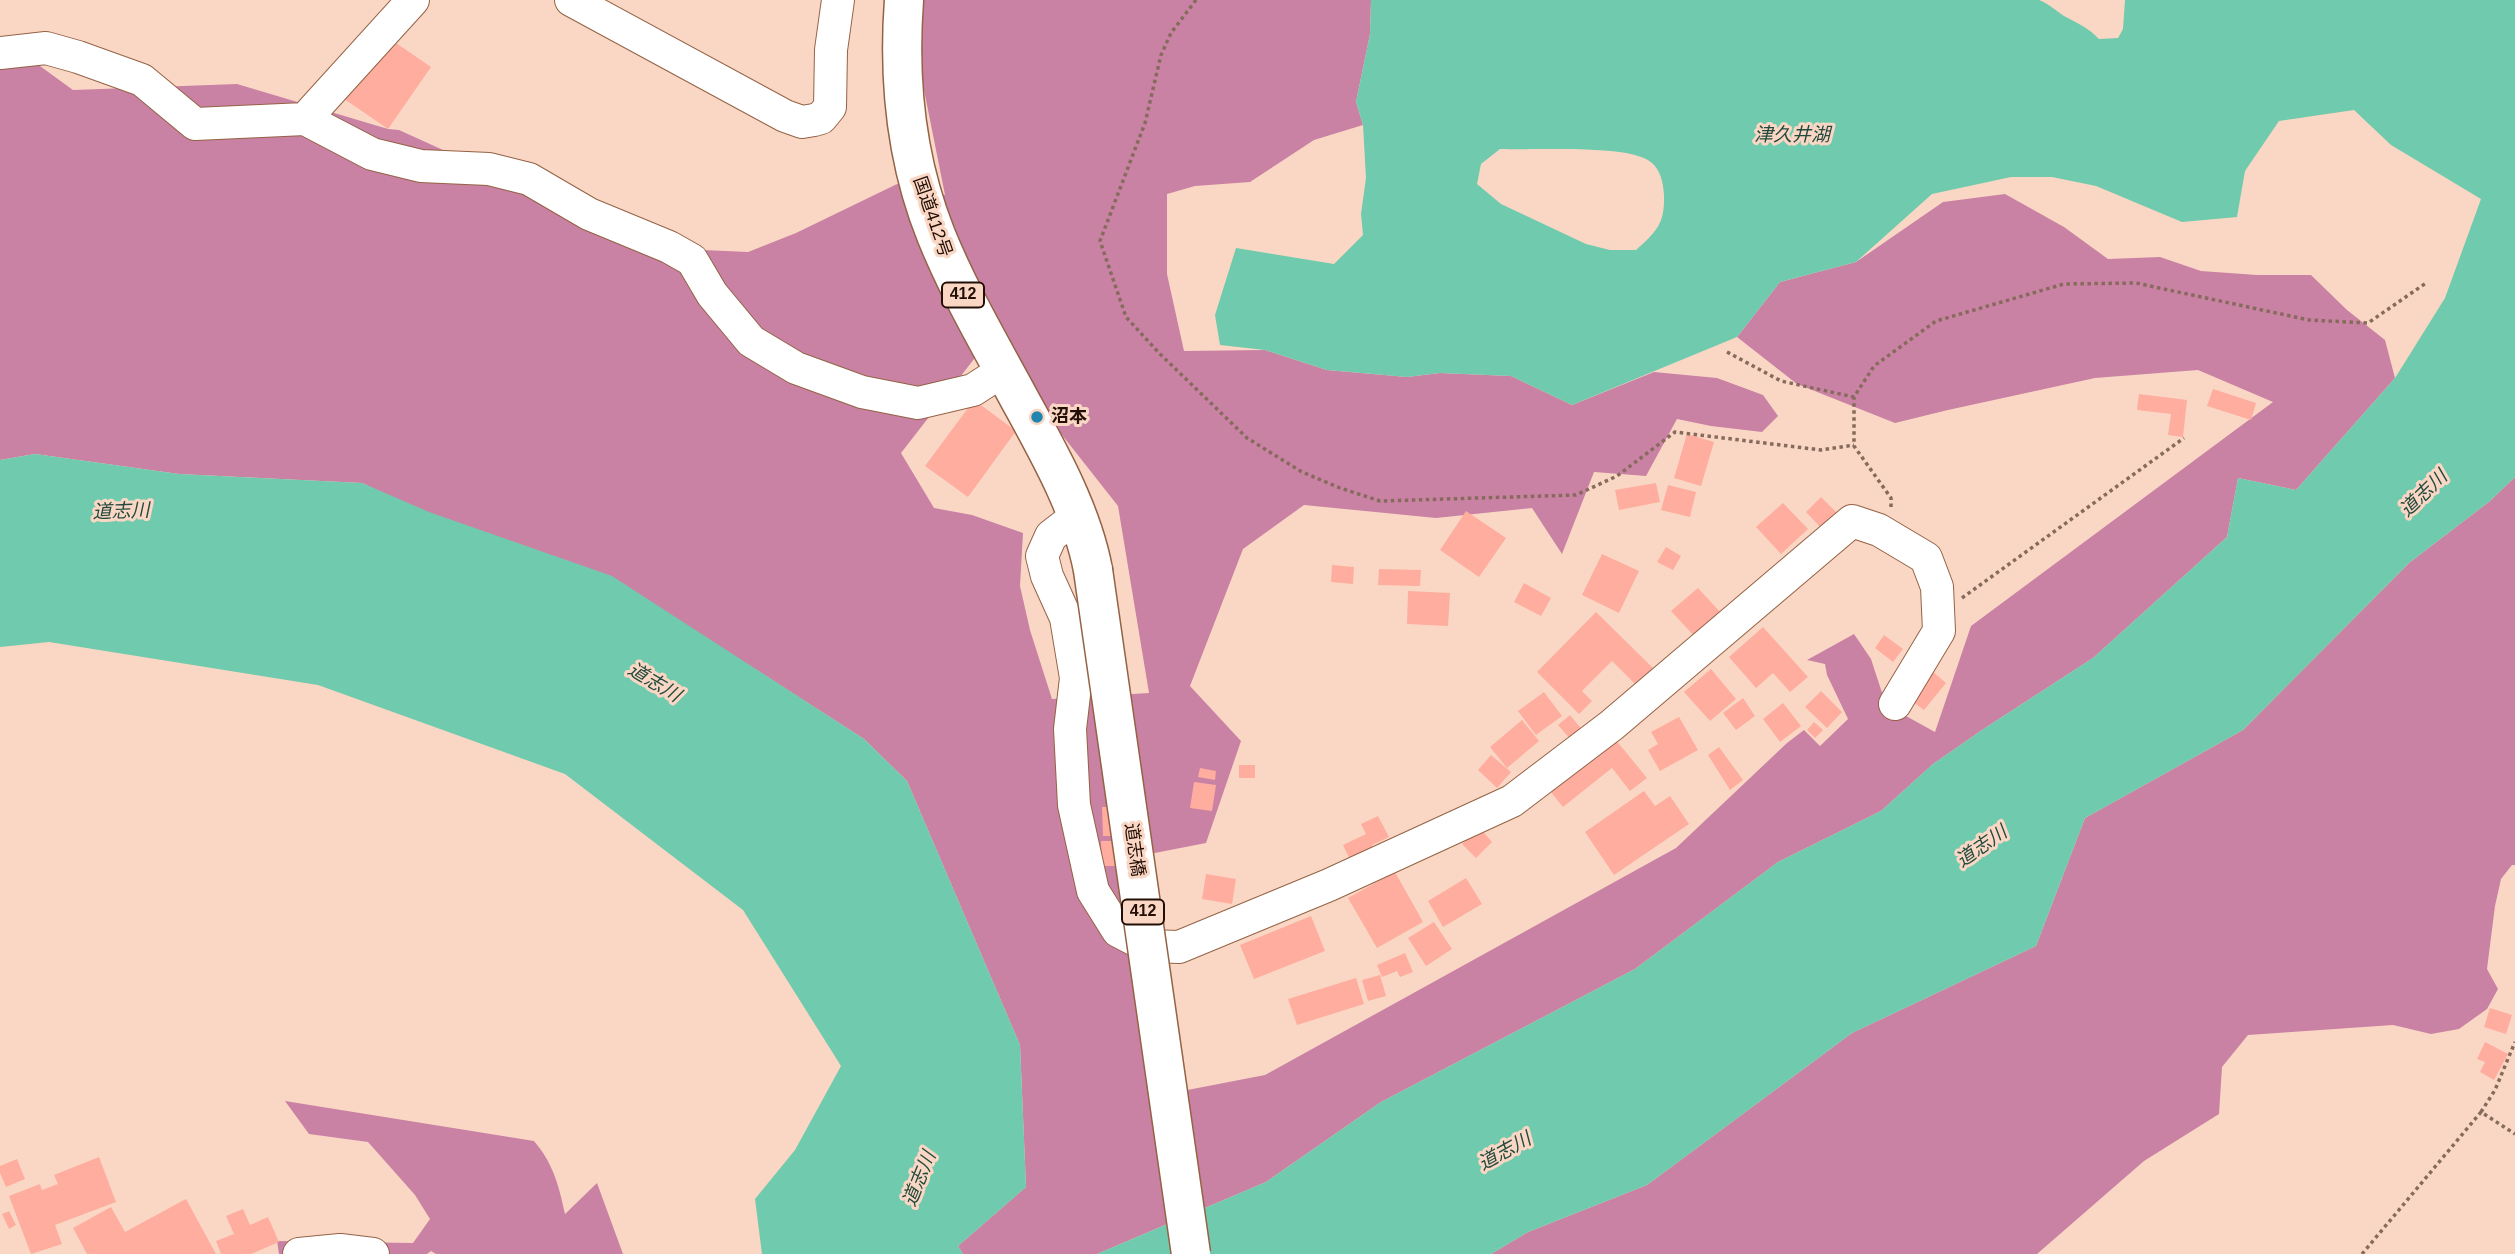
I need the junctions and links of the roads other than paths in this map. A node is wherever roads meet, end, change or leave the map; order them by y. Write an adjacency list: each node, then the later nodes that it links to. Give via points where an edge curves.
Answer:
1 (413, 0): 6 (street)
2 (571, 0): 3 (street, via 802,122 821,118 830,107)
3 (838, 0)
4 (904, 0): 7 (highway, 国道412号 / 412, via 901,81 918,181 935,234 964,298)
5 (0, 53): 6 (street, via 46,48 142,80 195,124)
6 (305, 119): 7 (street, via 372,154 421,166 489,169 529,179 589,214 669,247 692,260 712,294 751,341 796,368 862,392 918,404 973,390)
7 (1004, 370): 8 (highway, 国道412号 / 412)
8 (1077, 516): 9 (highway, 国道412号 / 412); 10 (street, via 1051,536 1042,556 1066,618 1076,678 1070,729 1074,805 1093,891 1118,931 1147,946 1179,947 1512,801 1612,725 1852,521 1879,530 1926,558 1937,587 1939,631)
9 (1093, 570): 13 (highway, 道志橋 / 412, bridge)
10 (1895, 704)
11 (299, 1254): 12 (street, via 340,1250)
12 (373, 1254)
13 (1191, 1254)

